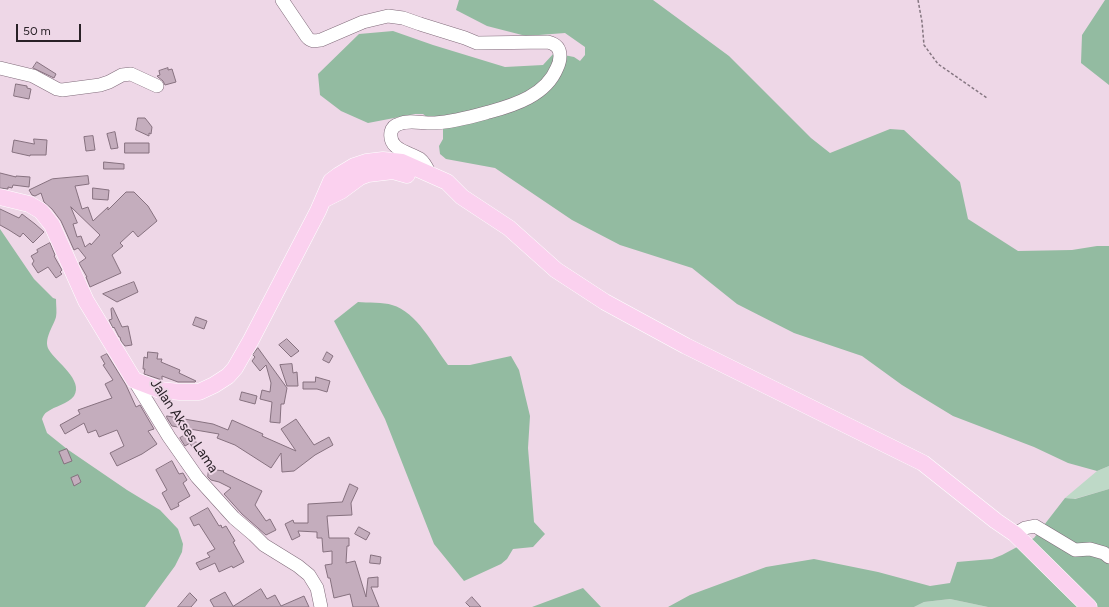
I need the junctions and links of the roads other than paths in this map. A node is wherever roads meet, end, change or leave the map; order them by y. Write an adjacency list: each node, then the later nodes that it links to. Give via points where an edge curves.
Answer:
1 (282, 0): 4 (street, via 310,41 321,40 363,22 388,16 403,18 477,43 554,43 558,48 560,62 554,75 545,87 529,97 507,107 458,121 406,122 392,130 395,145 419,158)
2 (0, 68): 3 (street, via 33,76 59,90 100,85 128,74)
3 (157, 86)
4 (430, 174): 6 (main road, via 447,182); 7 (main road, via 402,162 366,162 354,166 331,181)
5 (0, 197): 8 (main road, via 29,204 41,211 52,225 86,301)
6 (462, 197): 7 (main road, via 393,171 360,177); 9 (main road, via 509,228 556,270 605,302 686,346 923,463 996,522)
7 (321, 206): 8 (main road, via 251,340 228,376 199,392 160,390)
8 (134, 380): 11 (street, Jalan Akses Lama, via 197,477 234,518 264,545 309,575 317,588)
9 (1015, 534): 10 (street, via 1035,526 1076,550 1090,549); 12 (main road)
10 (1109, 557)
11 (321, 607)
12 (1089, 607)

